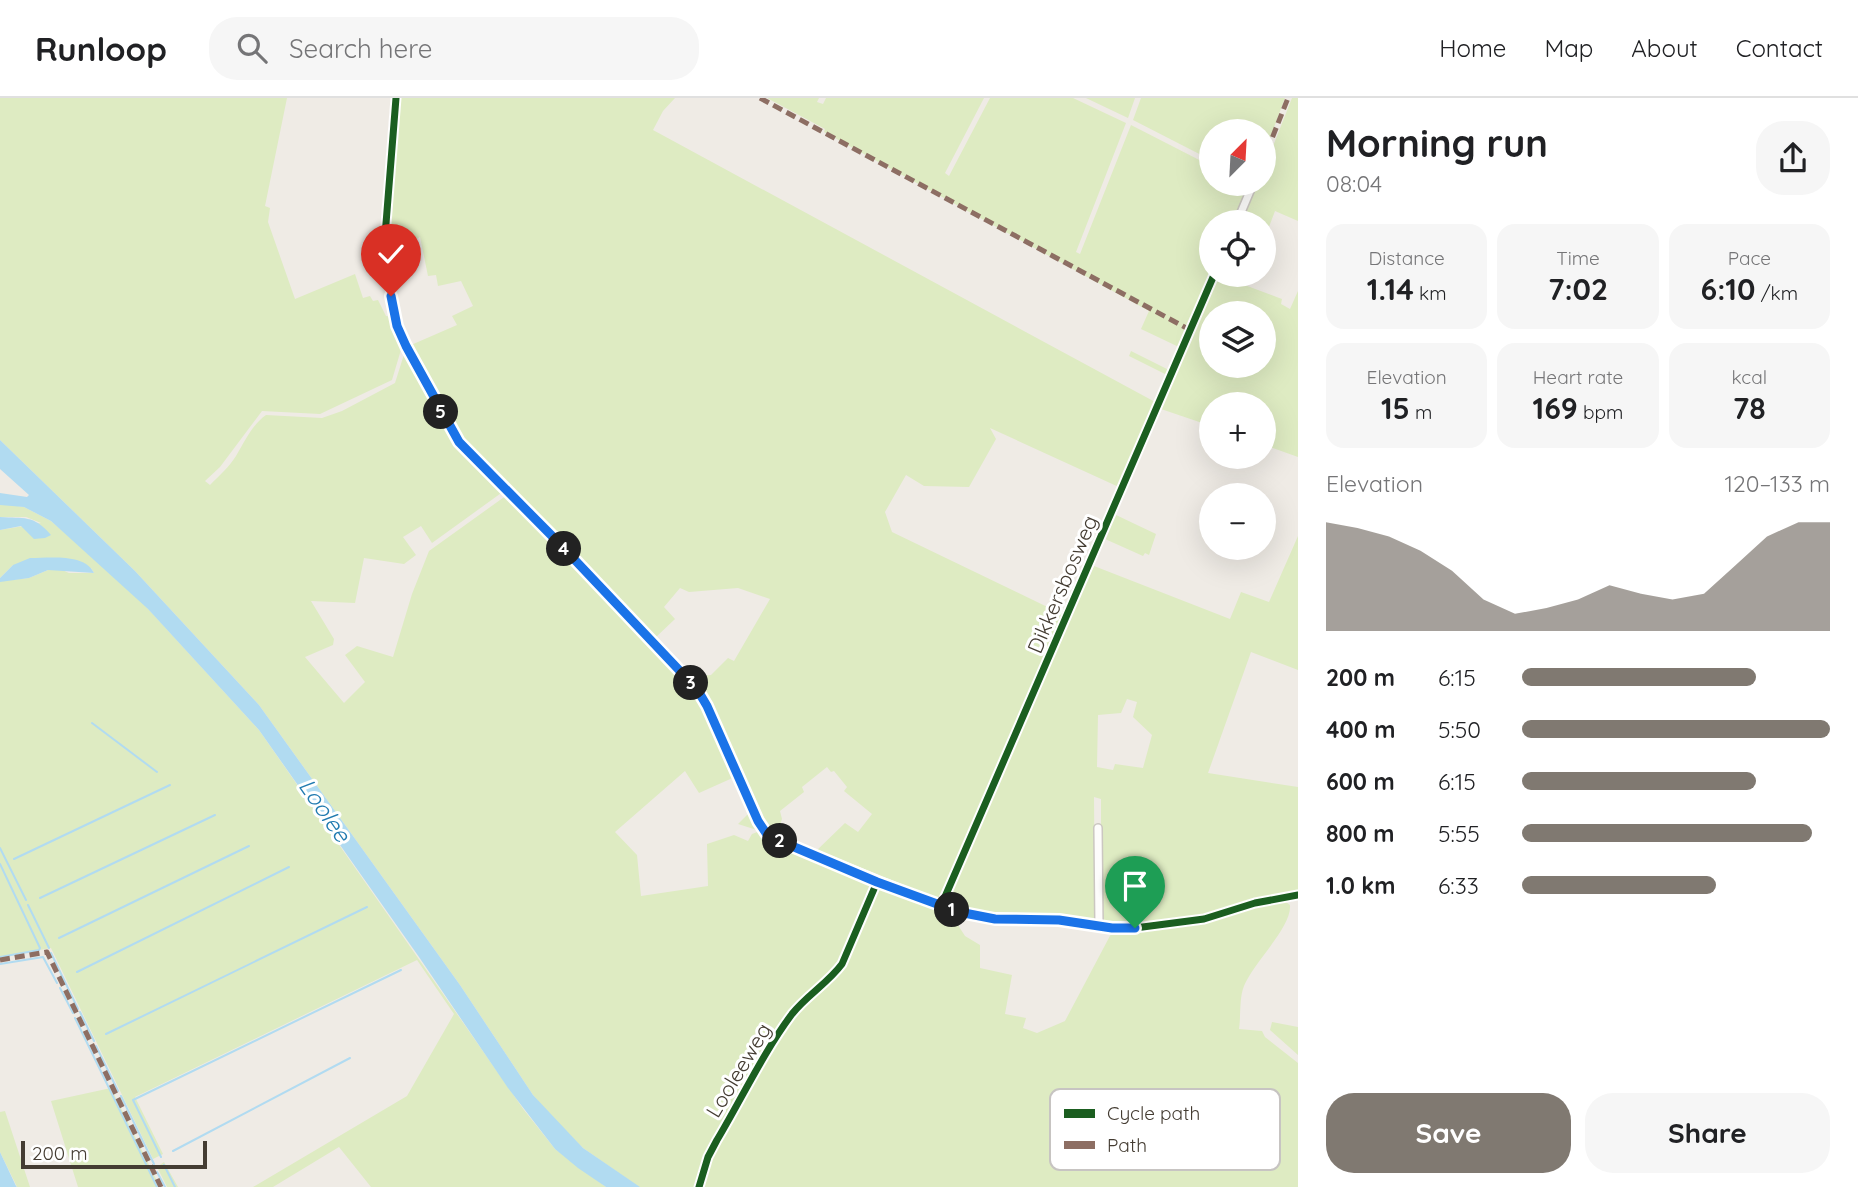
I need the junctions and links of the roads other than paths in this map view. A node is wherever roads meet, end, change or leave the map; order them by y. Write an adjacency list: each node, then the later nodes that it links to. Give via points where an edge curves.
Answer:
1 (396, 98): 4 (street, via 385,236 391,296 397,326 452,432 697,689 766,833)
2 (1209, 287): 6 (street, Dikkersbosweg)
3 (1098, 828): 7 (street)
4 (877, 882): 6 (street); 8 (street, Looleeweg, via 842,964 807,997 779,1034 708,1157)
5 (1298, 895): 7 (street, via 1205,919 1135,928)
6 (940, 906): 7 (street, via 995,919)
7 (1099, 926)
8 (699, 1187)

